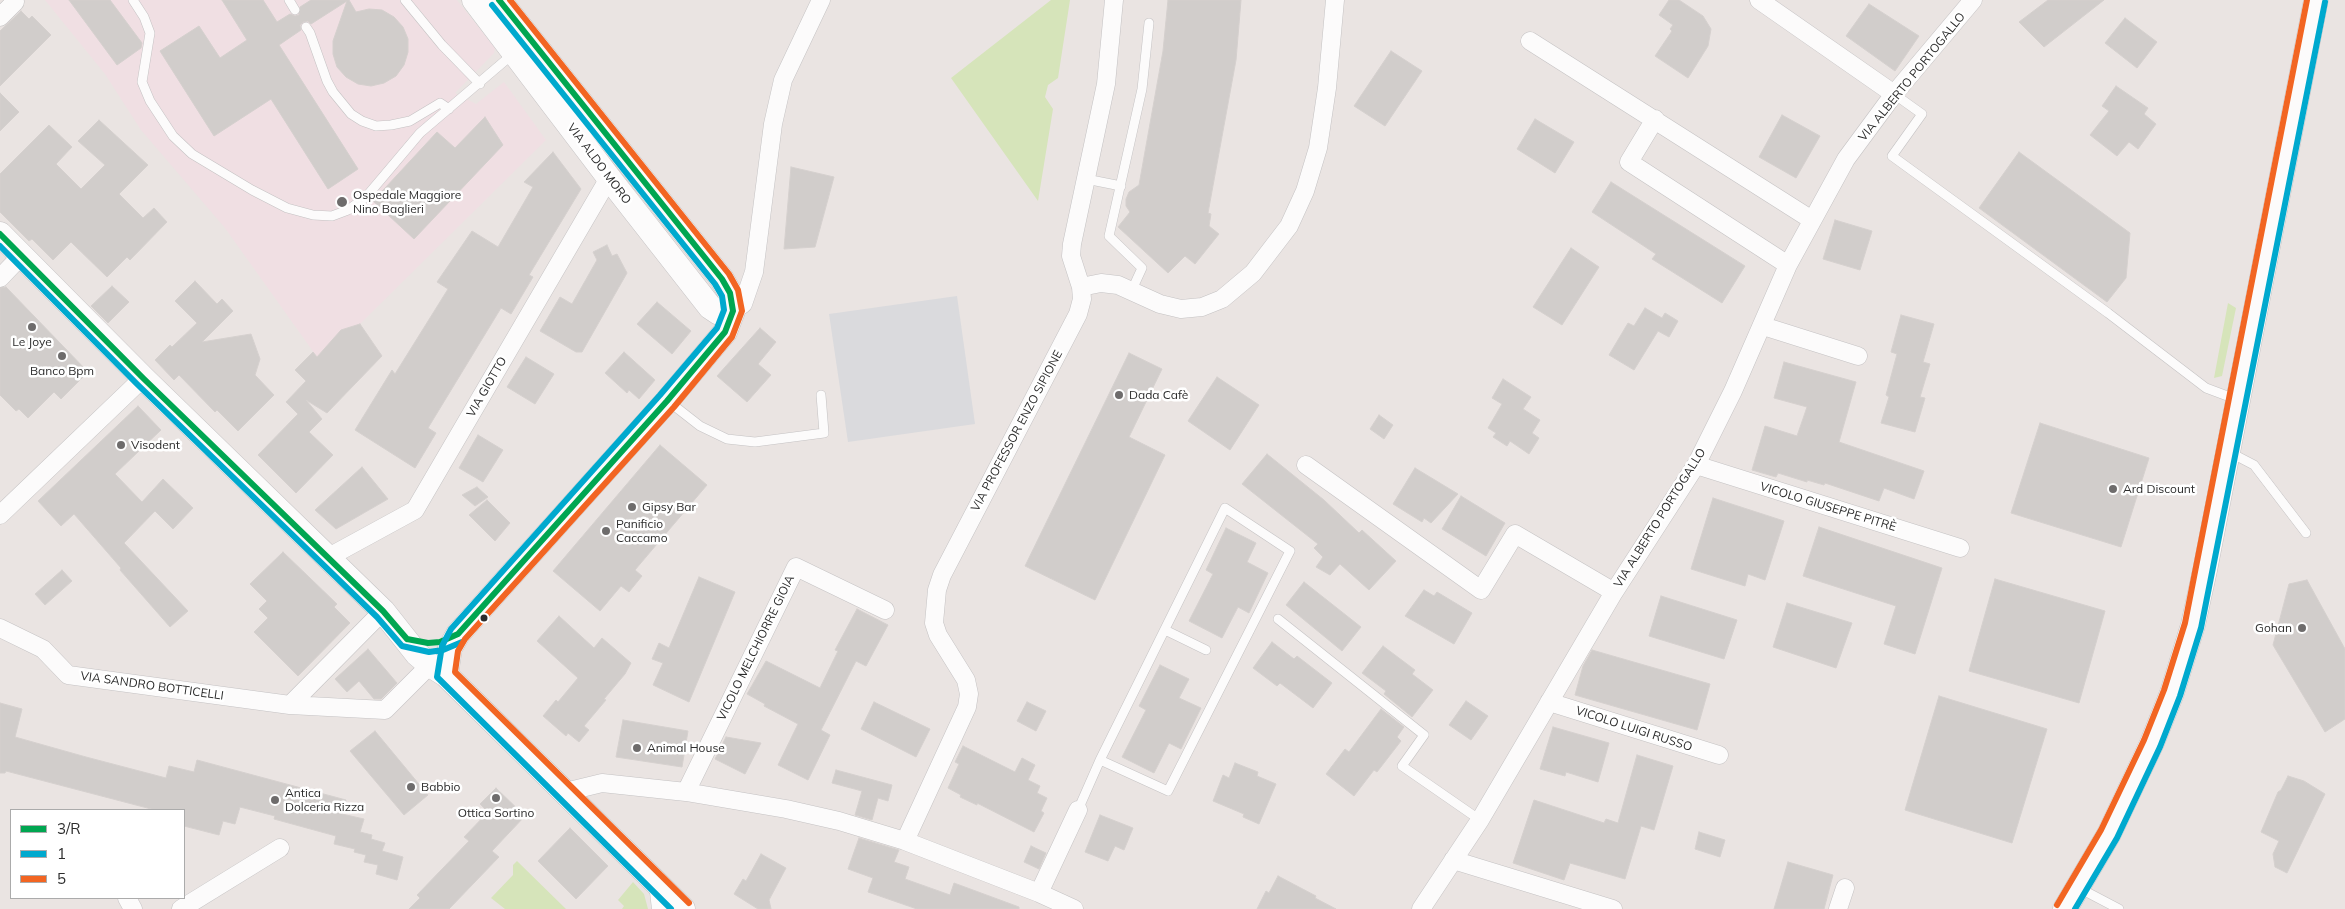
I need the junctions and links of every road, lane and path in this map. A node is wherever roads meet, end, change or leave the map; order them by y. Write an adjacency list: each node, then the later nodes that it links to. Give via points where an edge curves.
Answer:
1 (133, 0): 21 (lane, via 150,33 142,82 150,101 174,136 209,166 287,208 332,216 348,210 366,198 420,133)
2 (289, 0): 13 (lane)
3 (406, 0): 19 (lane, via 442,46)
4 (474, 0): 18 (street, VIA ALDO MORO)
5 (499, 0): 18 (street, VIA ALDO MORO)
6 (821, 0): 30 (street, via 783,80 773,124)
7 (1114, 0): 24 (street, VIA PROFESSOR ENZO SIPIONE, via 1106,84)
8 (1335, 0): 34 (street, via 1318,148 1305,191 1289,226 1274,248 1253,273 1222,300 1202,307 1174,307)
9 (1759, 0): 20 (street)
10 (1973, 0): 20 (street, VIA ALBERTO PORTOGALLO)
11 (2316, 0): 41 (street)
12 (15, 2): 14 (street)
13 (295, 10)
14 (0, 17)
15 (1149, 23): 25 (lane, via 1142,89)
16 (306, 27): 21 (lane, via 333,92 351,114 362,121 376,126 391,125 410,121 440,104)
17 (1530, 41): 22 (street)
18 (523, 47): 19 (lane); 23 (street, VIA ALDO MORO); 33 (street, VIA ALDO MORO)
19 (480, 84): 21 (lane)
20 (1894, 94): 26 (street, VIA ALBERTO PORTOGALLO, via 1846,159); 41 (lane, via 1922,114 1892,156 2206,388)
21 (450, 109)
22 (1655, 119): 26 (street); 29 (street, via 1629,162)
23 (609, 178): 35 (street, VIA ALDO MORO, via 710,307 726,314); 48 (street, VIA GIOTTO, via 415,510)
24 (1086, 180): 25 (lane); 32 (street, VIA PROFESSOR ENZO SIPIONE, via 1072,244)
25 (1122, 186): 34 (lane, via 1109,236 1142,268)
26 (1812, 220): 29 (street, VIA ALBERTO PORTOGALLO)
27 (0, 234): 28 (street)
28 (22, 256): 31 (street); 38 (street)
29 (1788, 266): 36 (street, VIA ALBERTO PORTOGALLO)
30 (754, 272): 33 (street, via 740,284); 35 (street, via 743,304)
31 (0, 278)
32 (1081, 287): 34 (street, via 1101,283 1118,285); 67 (street, VIA PROFESSOR ENZO SIPIONE, via 1078,314 937,590 934,623 966,680 969,694 967,707)
33 (727, 288): 35 (street, VIA ALDO MORO)
34 (1131, 292)
35 (733, 311): 40 (street, via 725,332)
36 (1763, 326): 37 (street); 43 (street, VIA ALBERTO PORTOGALLO)
37 (1858, 356)
38 (143, 378): 45 (street); 48 (street)
39 (821, 395): 40 (lane, via 824,433 755,442 727,439 700,426)
40 (667, 400): 55 (street)
41 (2239, 400): 42 (street)
42 (2228, 452): 46 (lane, via 2254,465); 72 (street, via 2206,570 2172,693 2130,791)
43 (1696, 465): 47 (street, VICOLO GIUSEPPE PITRÈ); 49 (street, VIA ALBERTO PORTOGALLO)
44 (1306, 466): 49 (street, via 1481,590 1516,534)
45 (0, 515)
46 (2306, 533)
47 (1960, 548)
48 (327, 558): 51 (street)
49 (1614, 592): 59 (street, VIA ALBERTO PORTOGALLO)
50 (885, 610): 64 (street, VICOLO MELCHIORRE GIOIA, via 796,566)
51 (383, 611): 56 (street); 60 (street)
52 (1278, 619): 66 (lane, via 1424,735 1402,766)
53 (0, 628): 60 (street, VIA SANDRO BOTTICELLI, via 43,649 68,675)
54 (1165, 630): 57 (lane); 62 (lane); 62 (lane, via 1225,508 1290,551 1168,791)
55 (458, 634): 56 (street, via 440,642); 58 (street)
56 (407, 639): 58 (street, via 417,654)
57 (1206, 650)
58 (438, 670): 60 (street, VIA SANDRO BOTTICELLI, via 385,710); 63 (street)
59 (1549, 702): 61 (street, VICOLO LUIGI RUSSO); 66 (street, VIA ALBERTO PORTOGALLO)
60 (290, 705)
61 (1719, 755)
62 (1100, 760): 65 (lane)
63 (565, 792): 64 (street, via 602,783); 70 (street)
64 (686, 792): 67 (street, via 804,813)
65 (1078, 810): 73 (street)
66 (1480, 820): 69 (street, VIA ALBERTO PORTOGALLO)
67 (905, 842): 73 (street)
68 (280, 848): 74 (street)
69 (1453, 860): 77 (street, VIA ALBERTO PORTOGALLO); 78 (street)
70 (658, 883): 75 (street); 76 (street)
71 (1844, 888): 79 (street)
72 (2079, 888): 80 (street); 81 (lane)
73 (1059, 904)
74 (181, 909)
75 (661, 909)
76 (683, 909)
77 (1422, 909)
78 (1613, 909)
79 (1838, 909)
80 (2065, 909)
81 (2119, 909)

